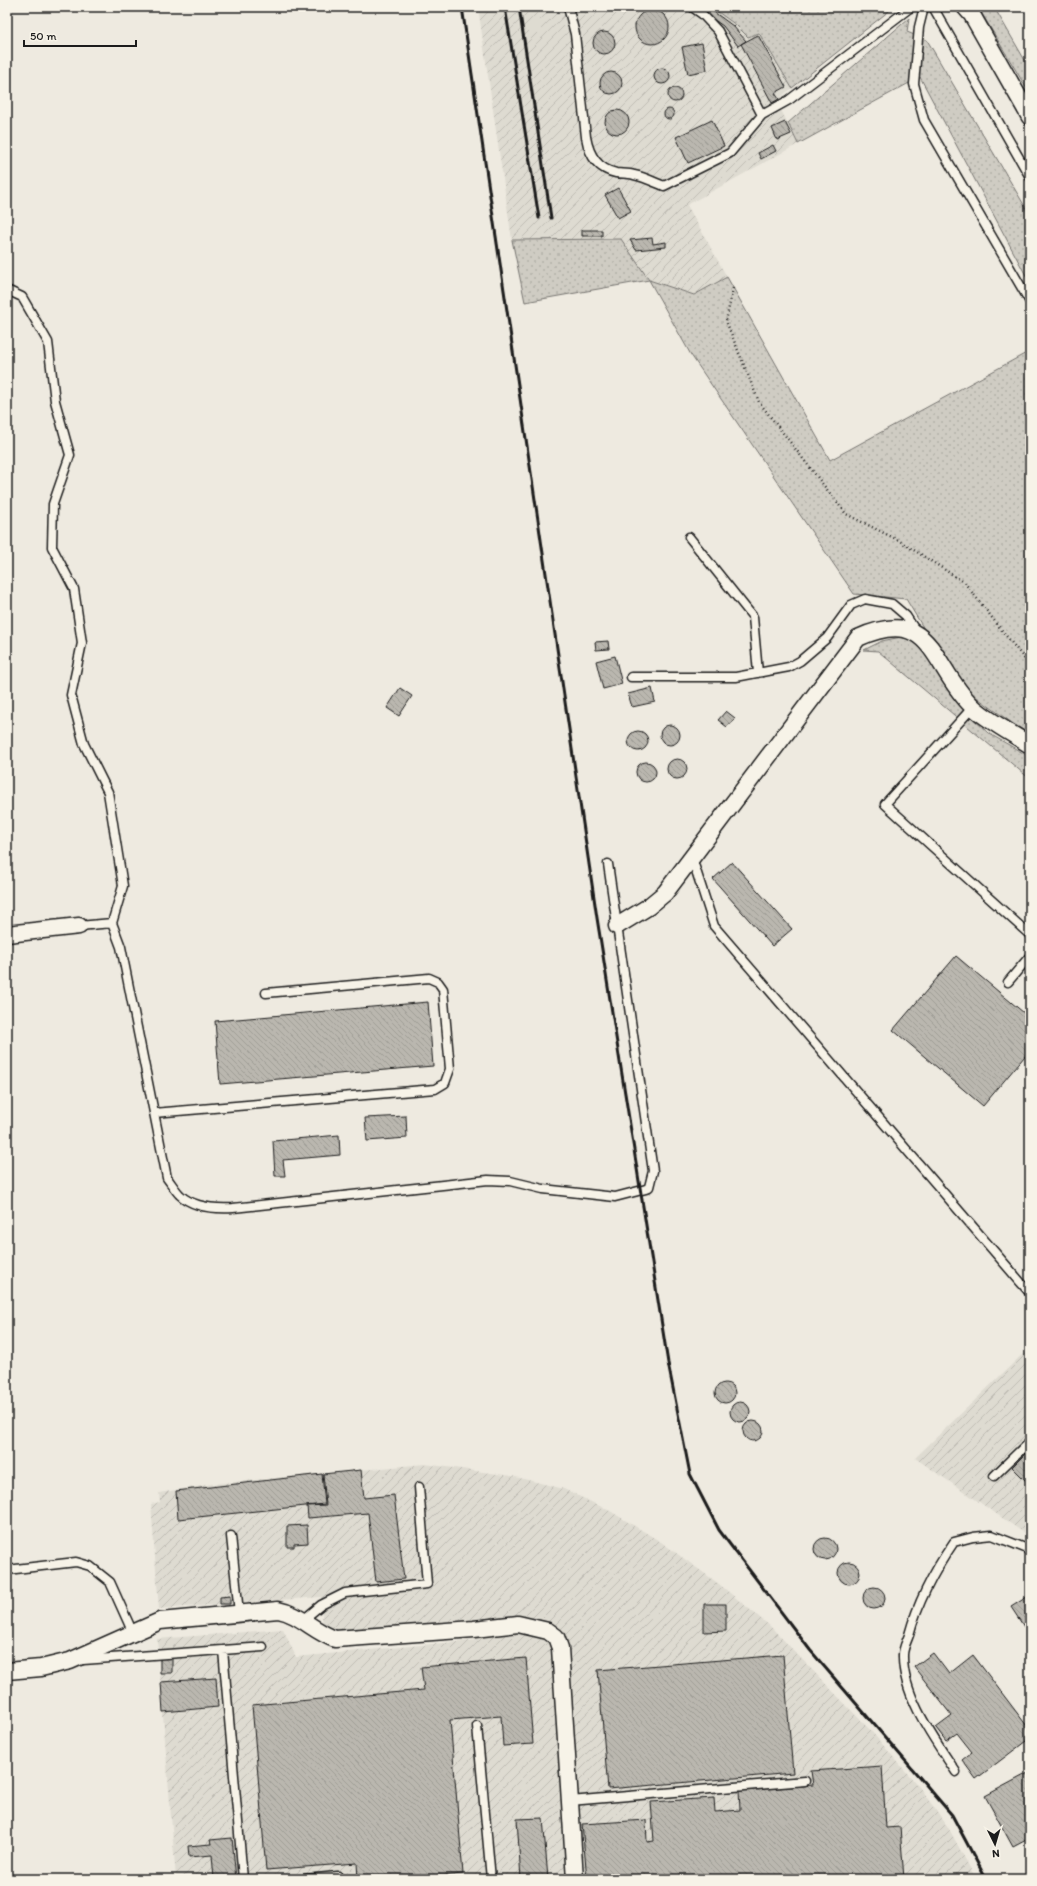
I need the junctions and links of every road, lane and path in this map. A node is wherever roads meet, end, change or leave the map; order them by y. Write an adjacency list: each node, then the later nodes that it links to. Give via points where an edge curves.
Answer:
1 (568, 7): 7 (lane, via 574,34 588,149 600,168 616,173 634,174 664,186 730,153)
2 (692, 7): 7 (lane, via 718,31)
3 (910, 7): 7 (lane, via 789,100)
4 (924, 7): 12 (lane, via 919,26 914,84 924,120)
5 (933, 7): 9 (lane)
6 (965, 7): 8 (street)
7 (762, 115)
8 (1030, 117)
9 (1030, 176)
10 (733, 288): 15 (path, via 726,321 759,402 846,514 898,540 964,582)
11 (7, 290): 22 (lane, via 22,297 48,342 55,401 70,455 53,504 52,547 74,589 82,643 71,695 84,744 108,792 123,886)
12 (1030, 302)
13 (689, 537): 16 (lane, via 753,617)
14 (918, 633): 16 (lane, via 906,616 892,604 866,600 851,606 827,638 800,661 789,667); 18 (street, via 957,689); 20 (street, via 893,628 875,630 858,638)
15 (1030, 666)
16 (758, 673): 17 (lane, via 736,677)
17 (631, 677)
18 (973, 707): 19 (street); 26 (lane, via 885,804)
19 (1030, 746)
20 (692, 857): 24 (street, via 665,893 648,908); 31 (lane, via 714,926)
21 (608, 864): 24 (lane)
22 (112, 923): 23 (lane); 30 (lane, via 121,947)
23 (79, 926): 25 (street)
24 (617, 926): 30 (lane, via 653,1171 649,1187 646,1189 615,1197 488,1180 213,1209 180,1196 167,1178)
25 (7, 934)
26 (1030, 935)
27 (1030, 956): 28 (lane)
28 (1008, 982)
29 (266, 992): 30 (lane, via 429,978 438,982 443,990 450,1069 445,1083 435,1088)
30 (154, 1113)
31 (1029, 1292)
32 (1030, 1440): 33 (lane)
33 (994, 1476)
34 (419, 1487): 39 (lane, via 427,1584 345,1593 321,1604)
35 (231, 1536): 38 (lane)
36 (1030, 1550): 46 (lane, via 992,1535 954,1542 933,1574 914,1617 903,1654 906,1680 925,1727)
37 (7, 1570): 40 (lane, via 76,1562 90,1566 110,1582)
38 (239, 1614): 39 (street, via 278,1610 289,1612); 40 (street, via 160,1621)
39 (303, 1620): 48 (street, via 321,1634 335,1639 518,1624 548,1632 556,1637 560,1648)
40 (133, 1633): 43 (street)
41 (263, 1646): 42 (lane)
42 (222, 1650): 43 (lane); 50 (lane)
43 (70, 1661): 44 (street, via 41,1668)
44 (7, 1671)
45 (477, 1726): 52 (lane)
46 (956, 1772)
47 (805, 1781): 48 (lane)
48 (570, 1801): 53 (street)
49 (338, 1876): 51 (lane)
50 (243, 1879)
51 (305, 1879)
52 (491, 1879)
53 (575, 1879)

